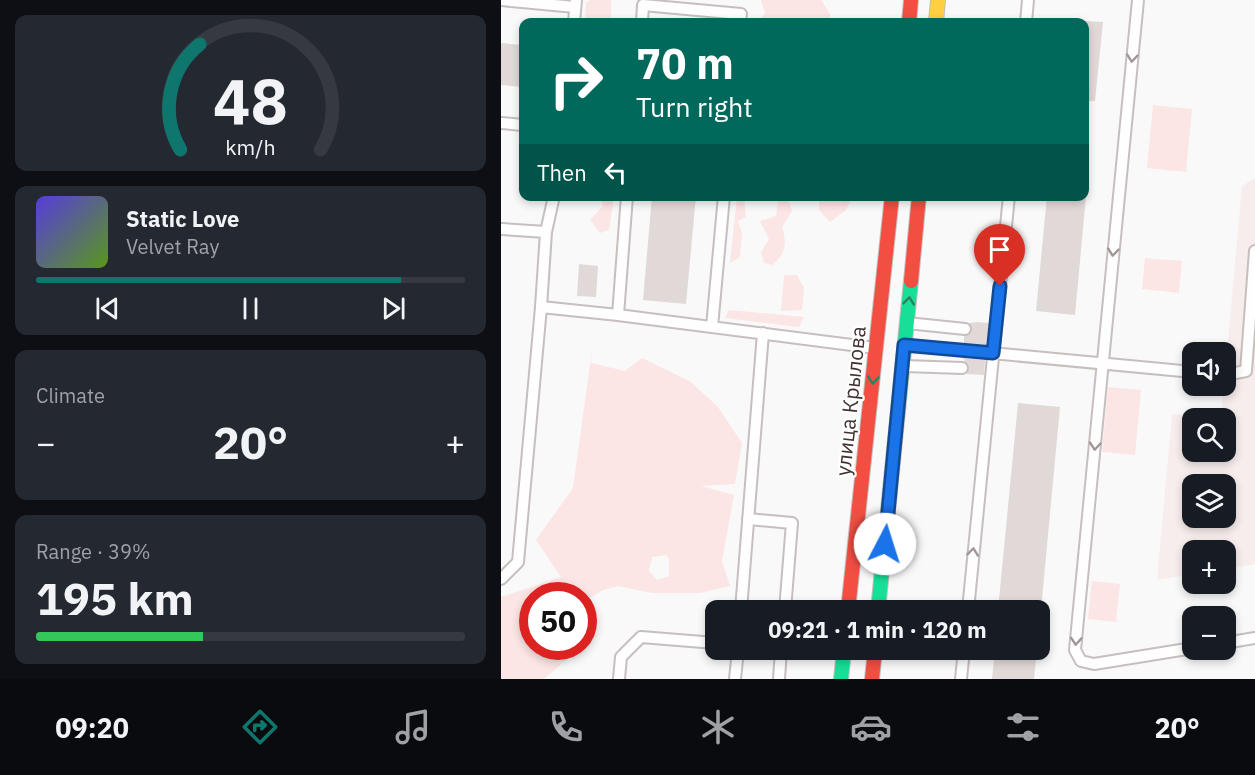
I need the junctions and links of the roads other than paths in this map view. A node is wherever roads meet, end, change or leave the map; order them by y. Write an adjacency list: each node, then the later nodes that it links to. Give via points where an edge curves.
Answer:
1 (501, 0): 6 (lane)
2 (911, 0): 9 (main road)
3 (939, 0): 10 (main road)
4 (1028, 0): 11 (lane)
5 (1138, 0): 32 (lane, one-way to 32)
6 (576, 4)
7 (642, 18): 8 (lane, via 643,5 741,14)
8 (740, 18)
9 (909, 18)
10 (937, 18)
11 (1026, 18)
12 (501, 123): 13 (lane)
13 (519, 125)
14 (553, 201): 21 (lane)
15 (627, 201): 24 (lane)
16 (724, 201): 26 (lane)
17 (892, 201): 30 (main road, улица Крылова)
18 (918, 201): 25 (main road, one-way to 18)
19 (1008, 201): 31 (lane)
20 (501, 229): 21 (lane)
21 (546, 232): 23 (lane)
22 (1255, 251): 36 (lane, via 1246,371)
23 (541, 307): 24 (lane); 38 (lane, via 518,562)
24 (618, 315): 26 (lane)
25 (906, 323): 27 (lane); 29 (main road)
26 (712, 327): 28 (lane)
27 (965, 329)
28 (763, 333): 30 (lane); 37 (lane)
29 (904, 345): 31 (lane); 33 (main road)
30 (877, 348): 41 (main road, улица Крылова, one-way to 41)
31 (993, 353): 32 (lane); 43 (lane, one-way to 31)
32 (1103, 364): 35 (lane); 47 (lane, one-way to 47, via 1075,650 1086,663 1094,664)
33 (902, 365): 34 (lane); 42 (main road)
34 (962, 368)
35 (1182, 371)
36 (1236, 373)
37 (748, 519): 39 (lane); 40 (lane, via 792,523)
38 (501, 579)
39 (742, 600)
40 (786, 600)
41 (849, 600)
42 (879, 600)
43 (969, 600)
44 (1255, 638): 45 (lane)
45 (1236, 641)
46 (705, 642): 53 (lane, via 641,638 621,657)
47 (1182, 650)
48 (737, 660): 54 (lane)
49 (780, 660): 55 (lane)
50 (843, 660): 56 (main road)
51 (874, 660): 57 (main road)
52 (963, 660): 58 (lane)
53 (619, 679)
54 (735, 679)
55 (779, 679)
56 (841, 679)
57 (872, 679)
58 (961, 679)

